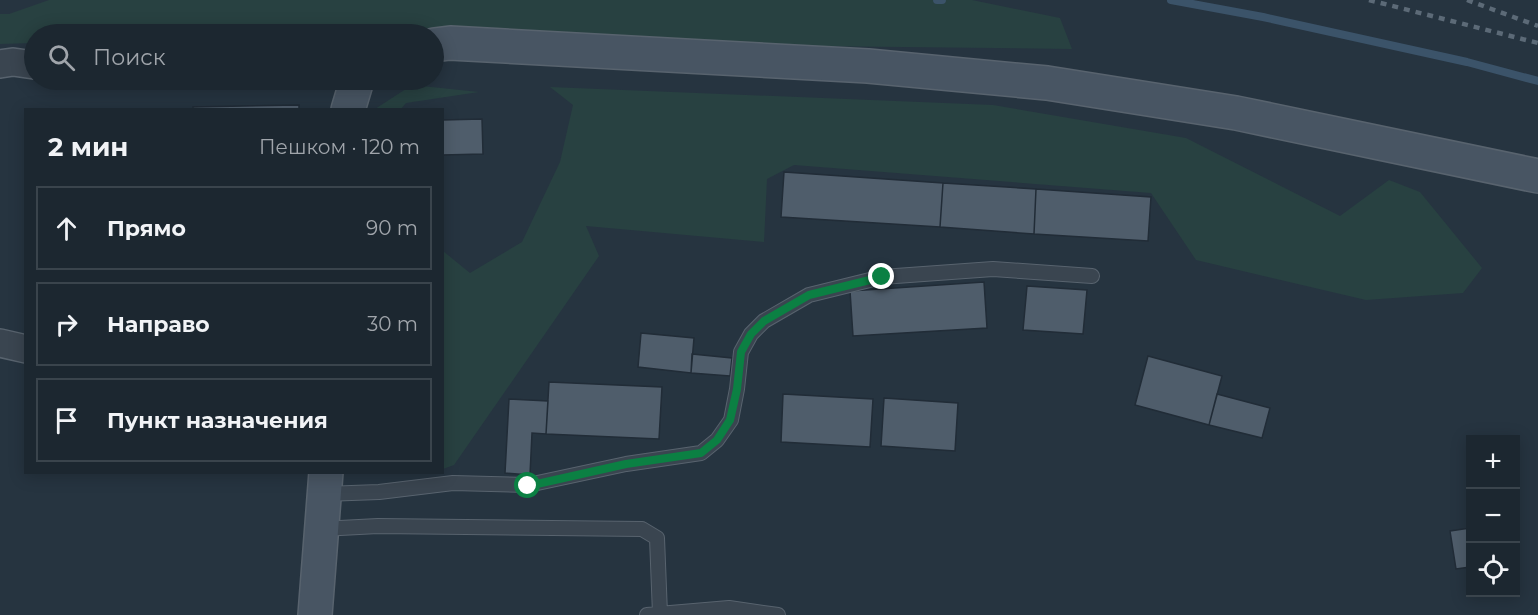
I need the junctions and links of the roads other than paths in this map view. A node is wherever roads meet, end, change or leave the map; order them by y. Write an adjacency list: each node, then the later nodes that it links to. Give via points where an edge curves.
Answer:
1 (444, 44): 6 (street, via 868,66 1047,82 1236,113)
2 (0, 64): 3 (street)
3 (24, 64)
4 (354, 90): 5 (street)
5 (349, 108)
6 (1538, 176)
7 (1092, 276): 10 (lane, via 993,269 882,277 809,295 764,321 751,334 741,352 730,420 717,440 701,453 626,464 528,486 453,483 379,492)
8 (0, 343): 9 (street)
9 (24, 349)
10 (325, 483): 11 (street)
11 (321, 529): 12 (lane, via 642,529 657,538); 13 (street)
12 (653, 614): 14 (lane, via 729,608)
13 (315, 615)
14 (778, 615)

